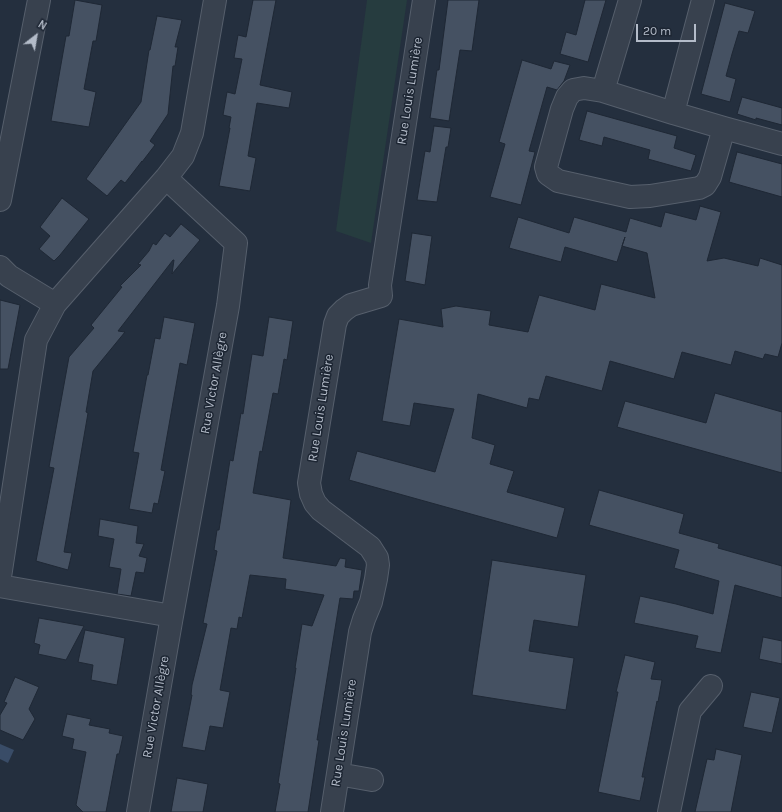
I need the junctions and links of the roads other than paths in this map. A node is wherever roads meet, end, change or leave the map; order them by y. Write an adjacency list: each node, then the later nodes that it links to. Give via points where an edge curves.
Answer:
1 (39, 0): 11 (street)
2 (215, 0): 10 (street, via 192,133 182,156)
3 (424, 0): 18 (street, Rue Louis Lumière, via 380,285 381,296 351,305 338,316 309,483 315,503 370,547 378,565 371,602 360,632)
4 (630, 0): 6 (street)
5 (703, 0): 7 (street)
6 (603, 91): 7 (street); 8 (street, via 584,88 573,90 567,97 546,167 548,174 558,181 630,197 699,188 705,185 710,177)
7 (673, 113): 8 (street)
8 (724, 128): 9 (street)
9 (782, 144)
10 (166, 178): 13 (street); 16 (street, Rue Victor Allègre, via 236,243 228,306)
11 (0, 200)
12 (0, 267): 13 (street, via 9,276)
13 (55, 304): 14 (street, via 36,340)
14 (0, 577)
15 (0, 586): 16 (street)
16 (172, 616): 20 (street, Rue Victor Allègre)
17 (711, 686): 22 (street, via 690,711)
18 (338, 774): 19 (street); 21 (street, Rue Louis Lumière)
19 (372, 780)
20 (138, 812)
21 (332, 812)
22 (669, 812)

